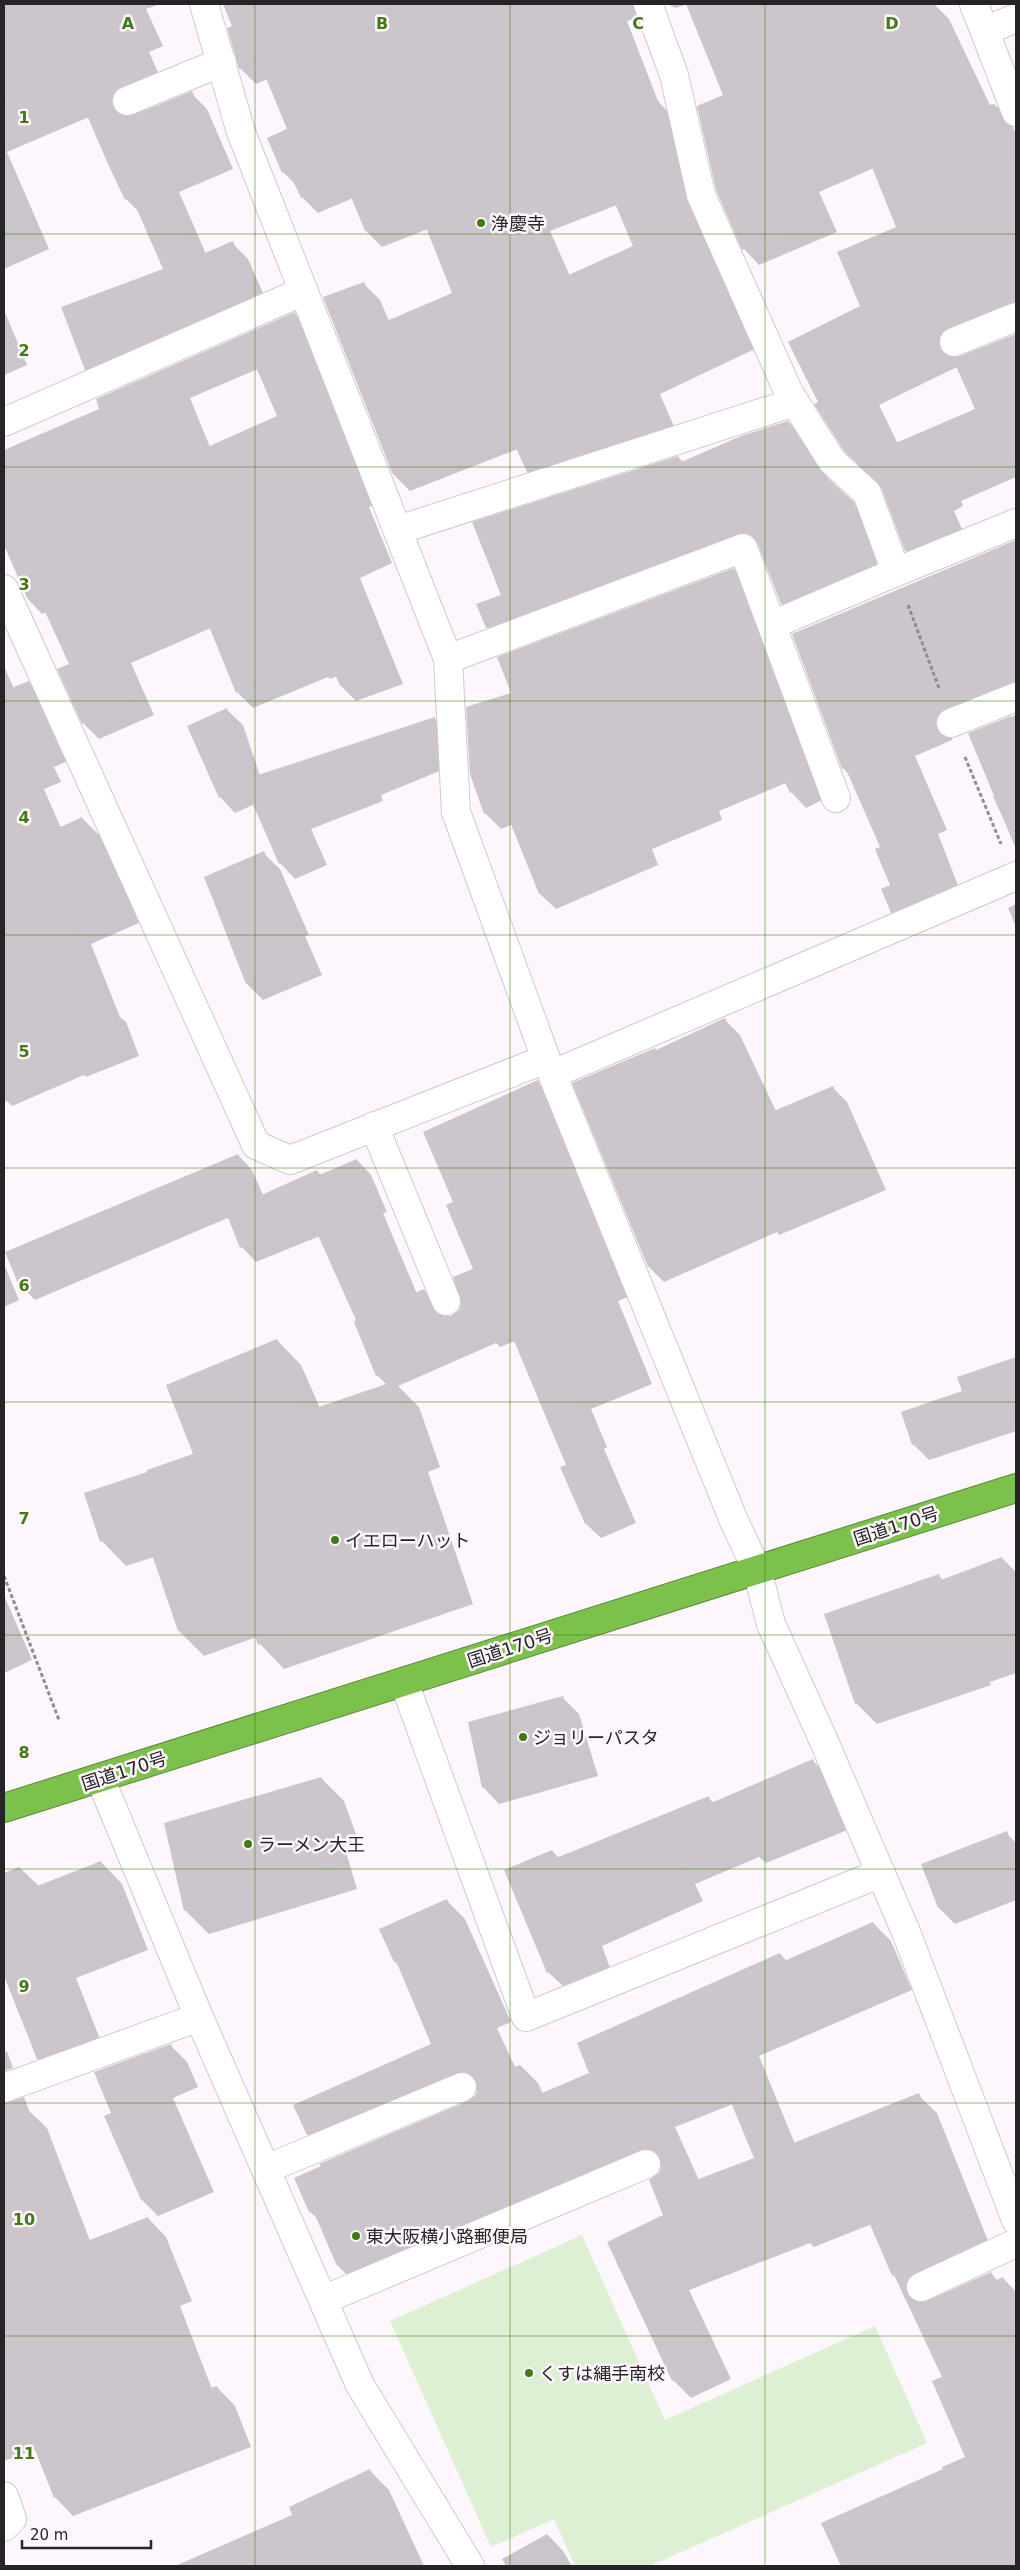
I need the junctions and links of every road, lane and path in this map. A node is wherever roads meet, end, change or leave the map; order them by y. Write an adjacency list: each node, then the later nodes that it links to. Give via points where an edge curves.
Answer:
1 (204, 4): 6 (street)
2 (648, 4): 12 (street, via 674,75 701,195)
3 (974, 4): 5 (street)
4 (1016, 18): 5 (street)
5 (985, 31): 8 (street)
6 (222, 62): 7 (street); 9 (street, via 241,132)
7 (127, 101)
8 (1016, 112)
9 (304, 291): 13 (street); 15 (street)
10 (1016, 317): 11 (street)
11 (954, 342)
12 (795, 402): 15 (street); 16 (street, via 832,461 867,492)
13 (4, 422)
14 (1016, 523): 16 (street)
15 (398, 530): 19 (street)
16 (896, 572): 18 (street)
17 (4, 590): 25 (street, via 256,1145 290,1160)
18 (772, 625): 19 (street, via 743,548); 22 (street)
19 (448, 659): 24 (street, via 456,812)
20 (1016, 697): 21 (street)
21 (951, 723)
22 (836, 798)
23 (1016, 876): 24 (street)
24 (550, 1067): 25 (street); 28 (street)
25 (374, 1126): 26 (street)
26 (446, 1301)
27 (1016, 1488): 28 (highway, 国道170号)
28 (757, 1570): 30 (highway, 国道170号); 34 (street, via 771,1624)
29 (4, 1576): 31 (path)
30 (404, 1682): 32 (highway, 国道170号); 34 (street, via 526,2016)
31 (59, 1720)
32 (100, 1778): 33 (highway, 国道170号); 35 (street)
33 (4, 1808)
34 (881, 1873): 40 (street)
35 (199, 2017): 36 (street); 39 (street)
36 (4, 2088)
37 (462, 2088): 39 (street)
38 (646, 2164): 43 (street)
39 (266, 2169): 43 (street)
40 (1016, 2220)
41 (1016, 2243): 42 (street)
42 (922, 2287)
43 (323, 2300): 46 (street, via 360,2385)
44 (4, 2496): 45 (street, via 12,2520)
45 (4, 2527)
46 (470, 2566)

